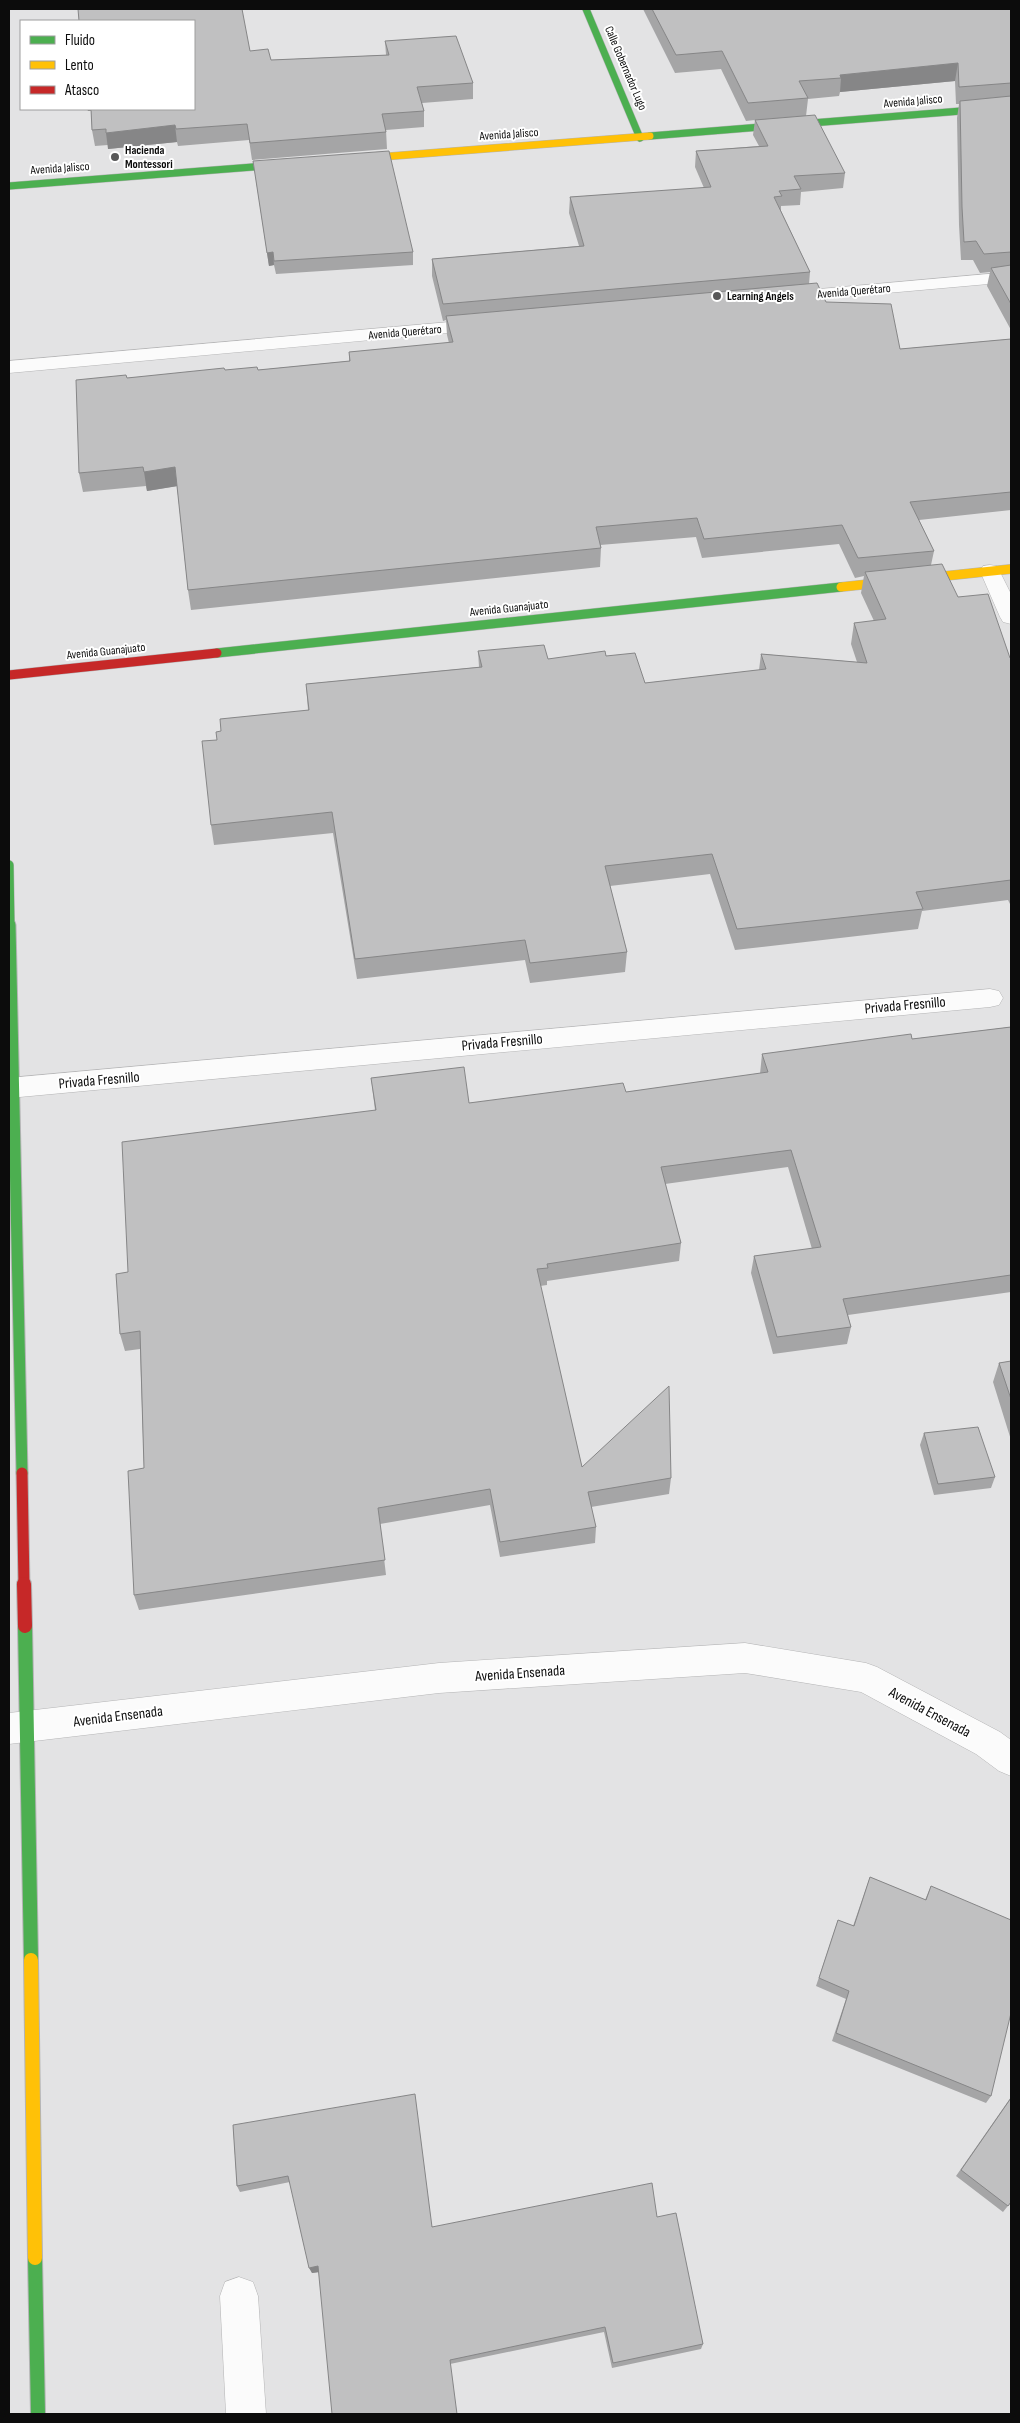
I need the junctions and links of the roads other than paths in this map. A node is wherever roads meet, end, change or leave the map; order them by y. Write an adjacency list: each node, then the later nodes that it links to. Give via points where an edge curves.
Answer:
1 (586, 9): 3 (street, Calle Gobernador Lugo)
2 (1011, 107): 3 (street, Avenida Jalisco)
3 (640, 138): 4 (street, Avenida Jalisco)
4 (344, 160)
5 (305, 163): 6 (street, Avenida Jalisco)
6 (9, 186)
7 (1011, 277): 8 (street, Avenida Querétaro)
8 (773, 298)
9 (505, 323): 10 (street, Avenida Querétaro)
10 (9, 367)
11 (1011, 569): 12 (street, Avenida Guanajuato)
12 (990, 571): 13 (street); 14 (street, Avenida Guanajuato)
13 (1011, 618)
14 (9, 675)
15 (9, 865): 17 (street)
16 (990, 998): 17 (street, Privada Fresnillo)
17 (11, 1088): 18 (street)
18 (18, 1728): 19 (street, Avenida Ensenada, via 439,1678 745,1658 866,1678 988,1743); 21 (street)
19 (1011, 1760)
20 (239, 2296): 22 (street)
21 (38, 2414)
22 (246, 2414)

